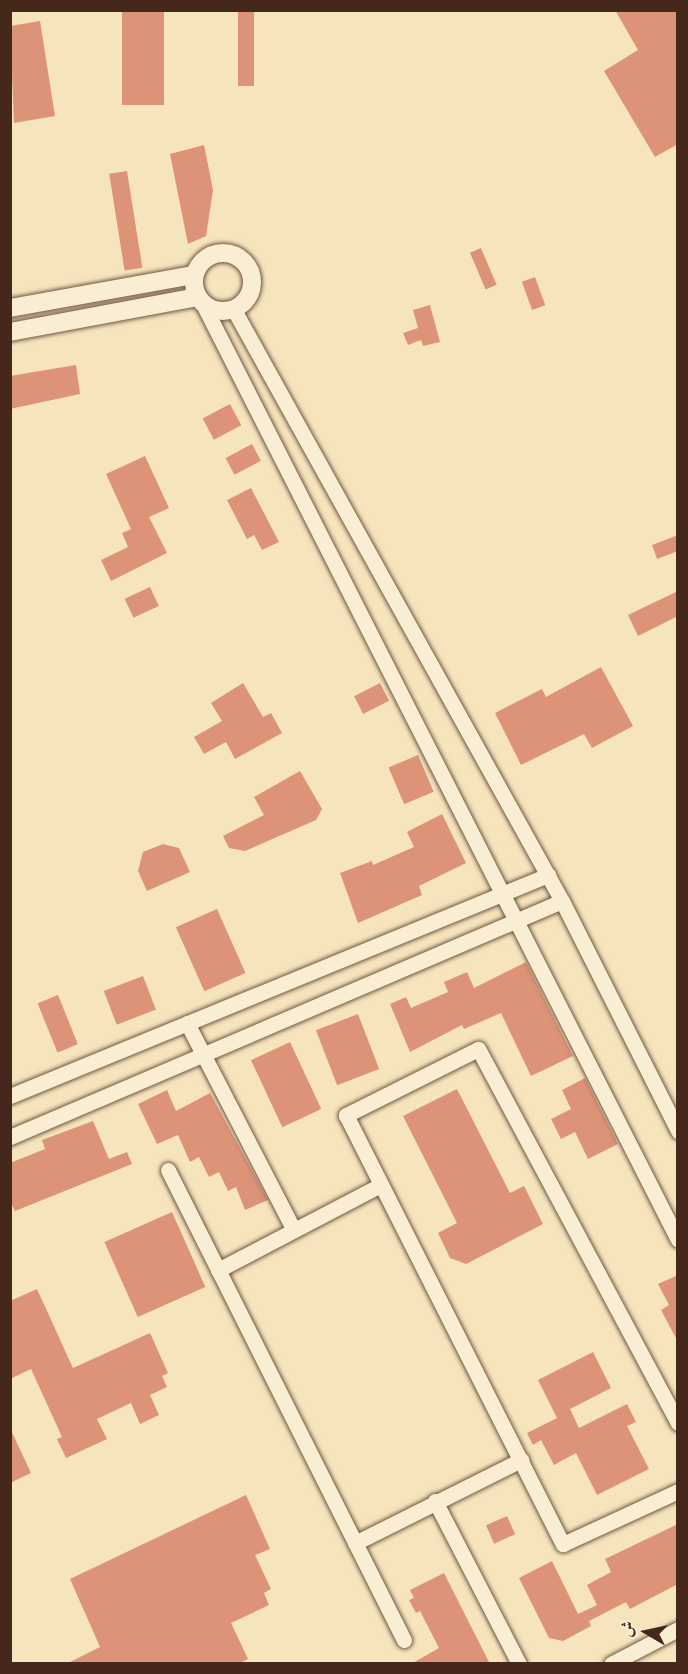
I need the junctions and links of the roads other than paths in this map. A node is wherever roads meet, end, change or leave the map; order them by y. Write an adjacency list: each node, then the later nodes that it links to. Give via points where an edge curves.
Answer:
1 (194, 275): 2 (street); 3 (street); 4 (street, via 206,258 217,254 237,256 245,263 252,288 243,304)
2 (201, 301): 4 (street, via 224,312); 5 (street); 7 (street)
3 (10, 308)
4 (234, 310): 6 (street)
5 (10, 332)
6 (548, 875): 7 (street); 8 (street)
7 (502, 893): 9 (street); 10 (street)
8 (562, 901): 9 (street); 13 (street)
9 (517, 922): 11 (street); 18 (street)
10 (187, 1023): 11 (street); 12 (street)
11 (204, 1055): 14 (street); 17 (street)
12 (10, 1096)
13 (678, 1131)
14 (10, 1137)
15 (168, 1170): 19 (street)
16 (379, 1186): 17 (street); 20 (street, via 346,1115 478,1049); 21 (street)
17 (294, 1230): 19 (street)
18 (678, 1240)
19 (218, 1269): 24 (street)
20 (678, 1423)
21 (521, 1460): 22 (street, via 563,1544); 23 (street)
22 (678, 1491)
23 (435, 1501): 24 (street); 27 (street)
24 (355, 1543): 26 (street)
25 (678, 1629): 28 (street)
26 (404, 1640)
27 (519, 1664)
28 (612, 1664)

